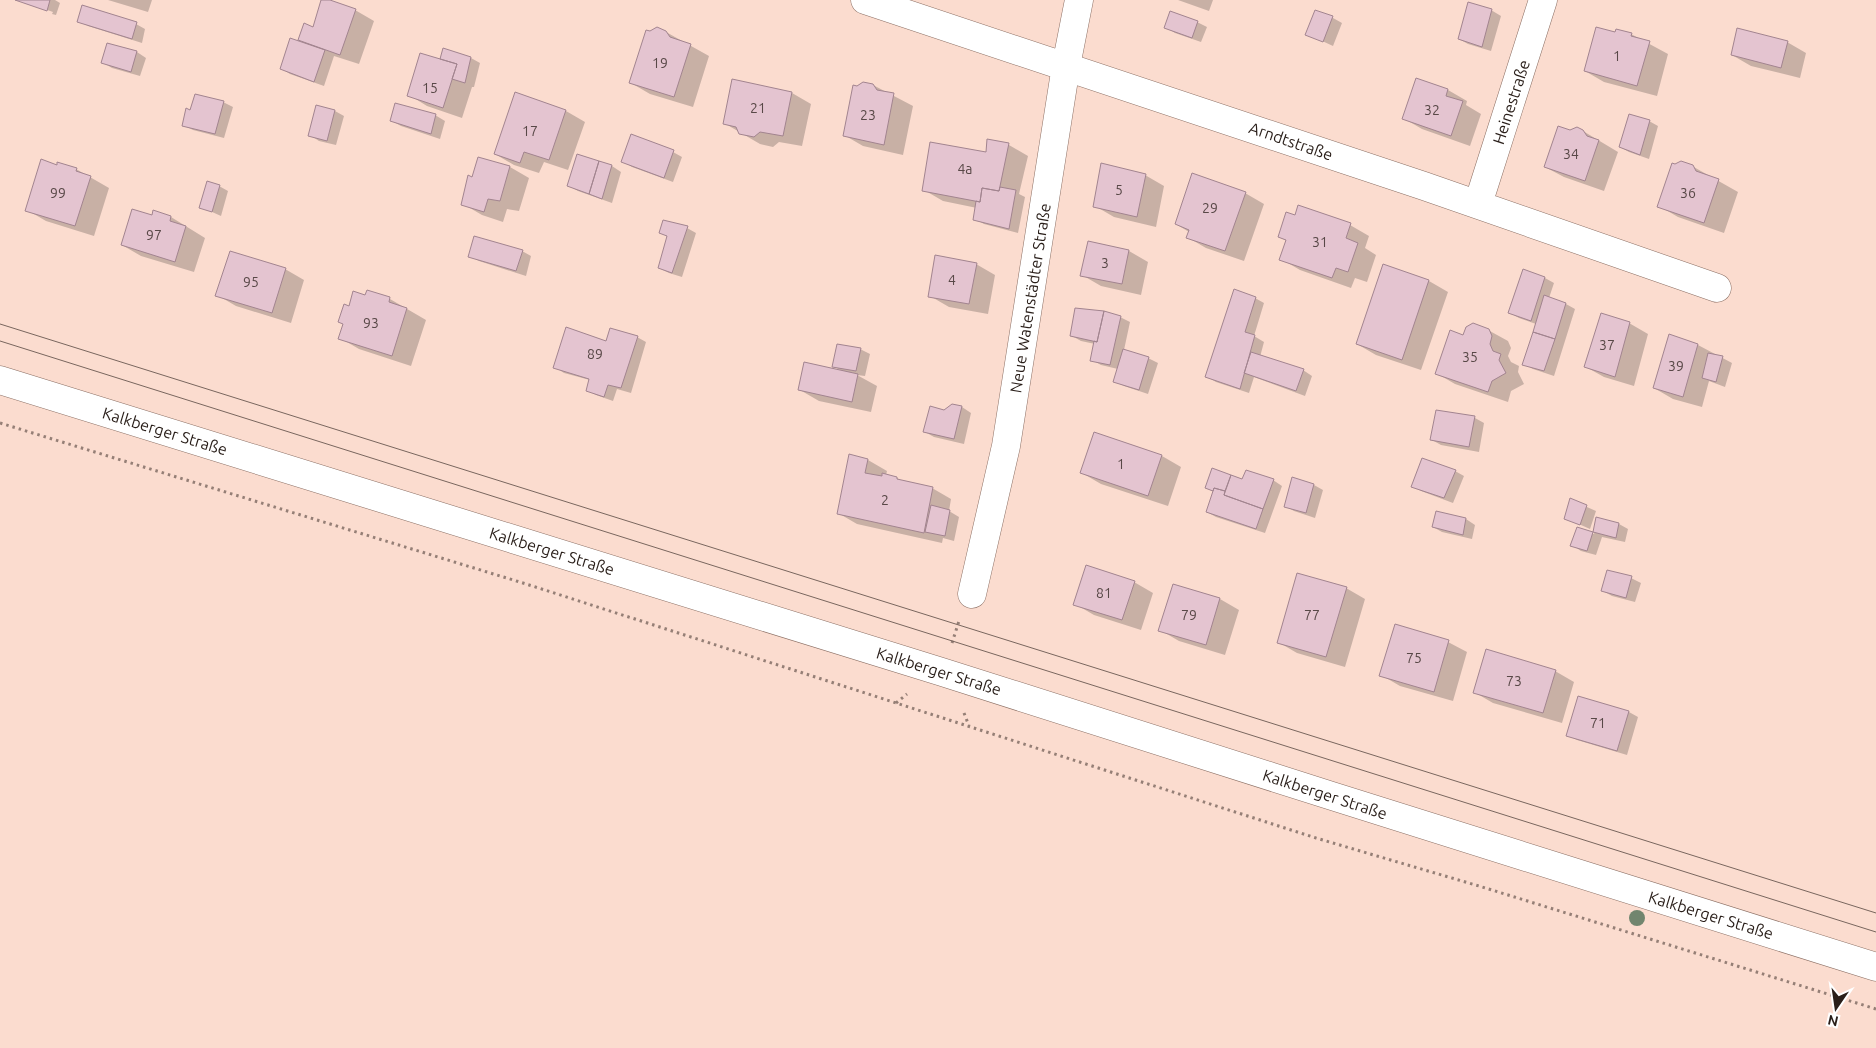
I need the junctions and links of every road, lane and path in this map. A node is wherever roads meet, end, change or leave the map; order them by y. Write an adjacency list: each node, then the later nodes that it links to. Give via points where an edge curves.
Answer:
1 (864, 0): 4 (main road, Arndtstraße)
2 (1079, 0): 4 (main road, Neue Watenstädter Straße)
3 (1543, 0): 5 (main road, Heinestraße)
4 (1066, 66): 5 (main road, Arndtstraße); 9 (main road, Neue Watenstädter Straße, via 1006,446)
5 (1478, 204): 6 (main road, Arndtstraße)
6 (1717, 288)
7 (0, 380): 10 (main road, Kalkberger Straße, via 924,666)
8 (0, 423): 11 (path, via 514,580 1316,838)
9 (972, 594)
10 (1876, 967)
11 (1876, 1009)

